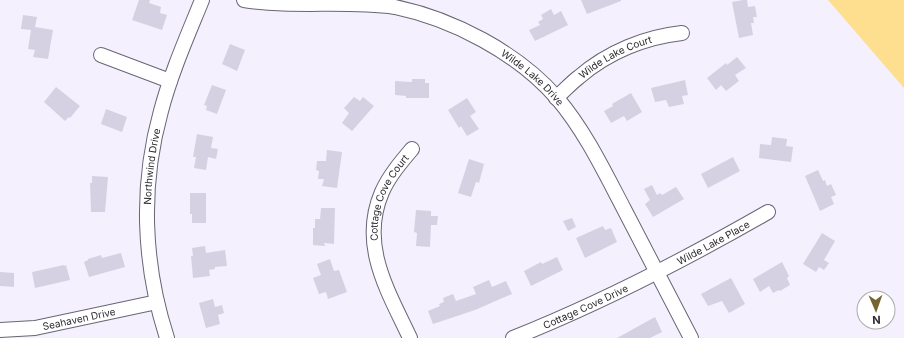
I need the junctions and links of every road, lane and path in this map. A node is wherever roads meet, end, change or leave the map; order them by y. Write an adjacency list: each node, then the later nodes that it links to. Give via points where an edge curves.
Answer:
1 (202, 0): 6 (street, Northwind Drive)
2 (244, 0): 3 (street, Wilde Lake Drive, via 276,3)
3 (380, 2): 7 (street, Wilde Lake Drive, via 426,15 494,46 521,66)
4 (682, 33): 7 (street, Wilde Lake Court, via 662,35 622,49 579,76)
5 (101, 55): 6 (street)
6 (170, 81): 11 (street, Northwind Drive, via 152,146 147,188 147,229)
7 (556, 98): 10 (street, Wilde Lake Drive, via 585,138)
8 (412, 149): 14 (street, Cottage Cove Court, via 382,192 374,226 379,270)
9 (768, 212): 10 (street, Wilde Lake Place)
10 (657, 272): 15 (street, Cottage Cove Drive, via 599,302); 16 (street, Wilde Lake Drive)
11 (157, 302): 12 (street, Seahaven Drive, via 35,328); 13 (street, Northwind Drive)
12 (0, 330)
13 (167, 338)
14 (410, 338)
15 (513, 338)
16 (691, 338)

